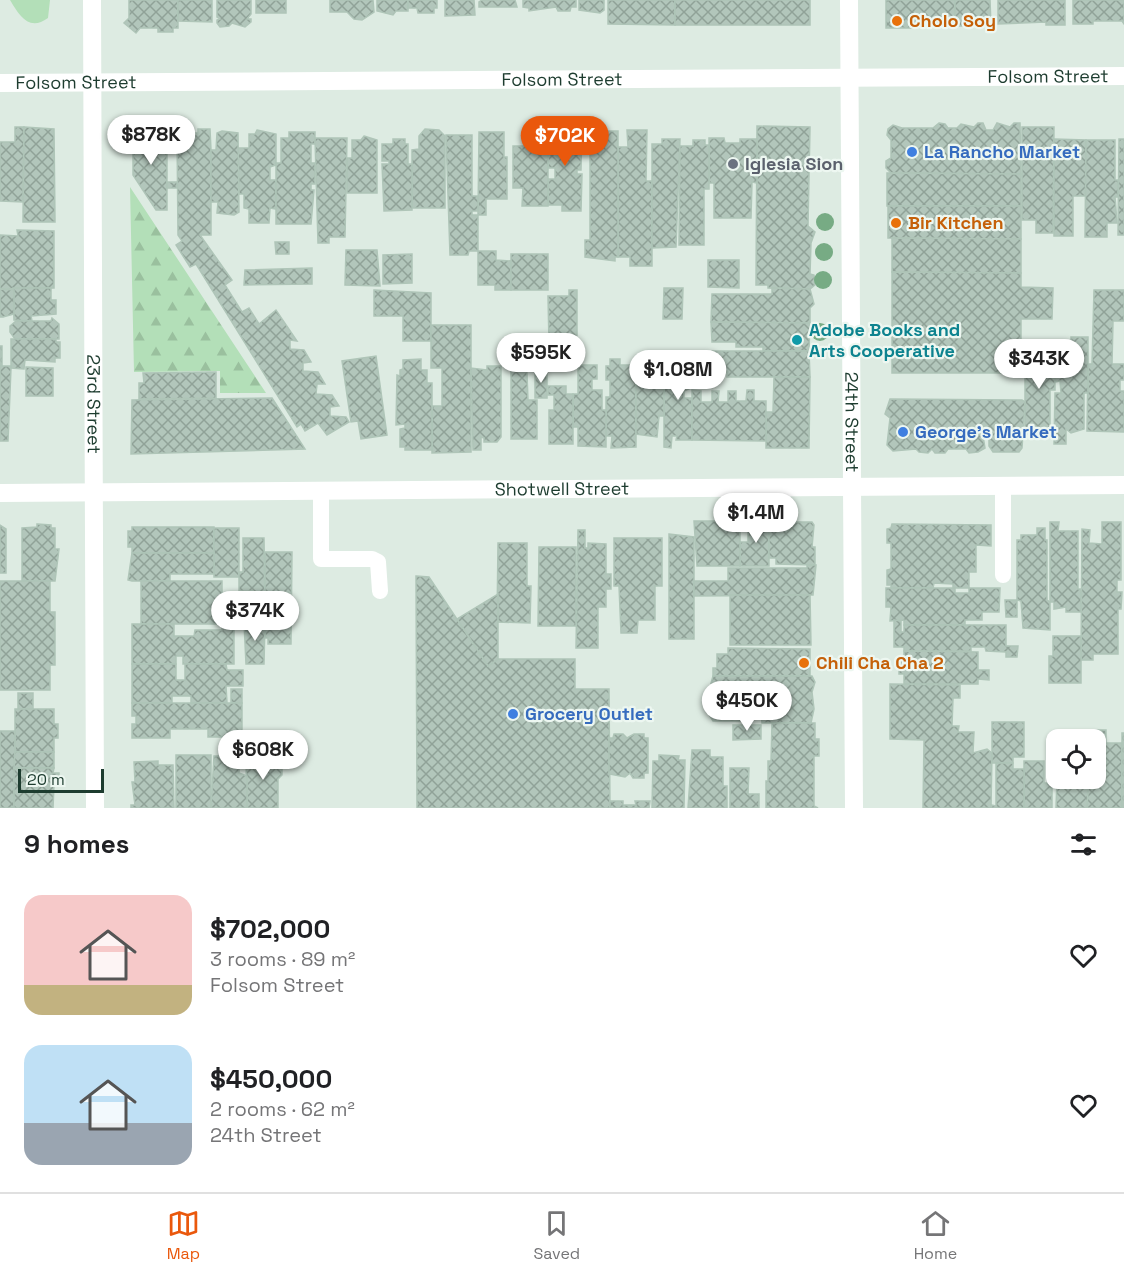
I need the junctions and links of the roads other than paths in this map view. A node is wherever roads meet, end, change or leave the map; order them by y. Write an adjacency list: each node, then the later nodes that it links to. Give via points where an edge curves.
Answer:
1 (92, 0): 6 (street, 23rd Street)
2 (849, 0): 4 (street, 24th Street)
3 (1124, 76): 4 (street, Folsom Street)
4 (849, 78): 6 (street, Folsom Street); 9 (street, 24th Street)
5 (0, 83): 6 (street, Folsom Street)
6 (92, 83): 12 (street, 23rd Street)
7 (1124, 485): 8 (street, Shotwell Street)
8 (1003, 486): 9 (street, Shotwell Street); 13 (lane)
9 (852, 487): 10 (street, Shotwell Street); 16 (street, 24th Street)
10 (321, 491): 12 (street, Shotwell Street); 14 (lane, via 321,559 378,562)
11 (0, 493): 12 (street, Shotwell Street)
12 (95, 493): 15 (street, 23rd Street)
13 (1003, 575)
14 (380, 591)
15 (95, 808)
16 (854, 808)

